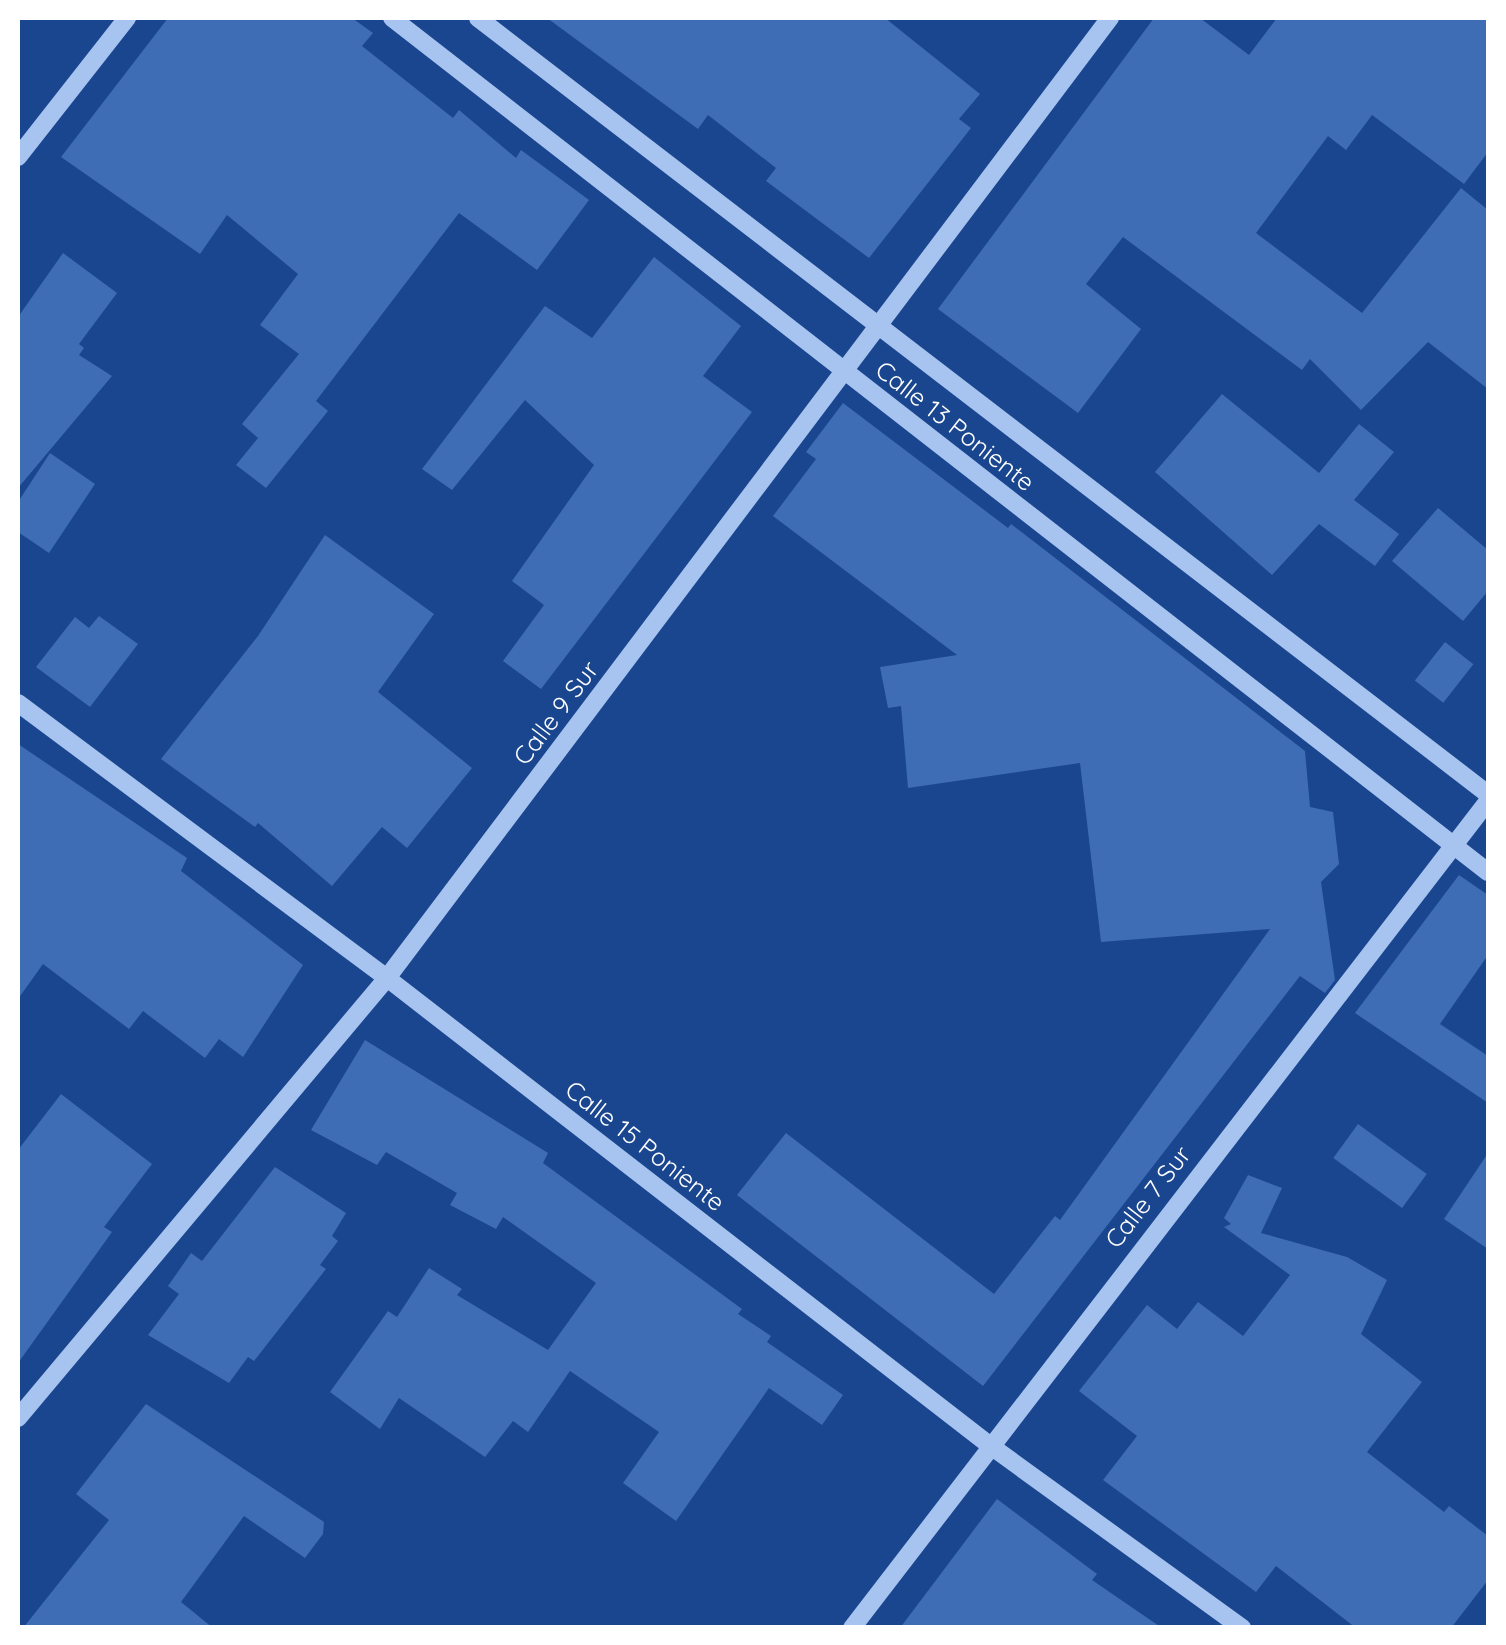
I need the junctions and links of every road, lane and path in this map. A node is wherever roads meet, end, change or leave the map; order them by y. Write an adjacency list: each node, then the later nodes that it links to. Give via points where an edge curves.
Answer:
1 (127, 18): 5 (street)
2 (392, 18): 7 (street, Calle 13 Poniente)
3 (478, 18): 6 (street, Calle 13 Poniente)
4 (1110, 18): 6 (street, Calle 9 Sur)
5 (18, 157)
6 (880, 323): 7 (street, Calle 9 Sur); 9 (street, Calle 13 Poniente)
7 (844, 372): 10 (street, Calle 13 Poniente); 12 (street, Calle 9 Sur)
8 (18, 703): 12 (street, Calle 15 Poniente)
9 (1488, 797): 10 (street, Calle 7 Sur)
10 (1452, 844): 11 (street, Calle 13 Poniente); 14 (street, Calle 7 Sur)
11 (1488, 872)
12 (387, 978): 13 (street, Calle 9 Sur); 14 (street, Calle 15 Poniente)
13 (18, 1418)
14 (988, 1444): 15 (street, Calle 7 Sur); 16 (street, Calle 15 Poniente)
15 (852, 1628)
16 (1242, 1628)

